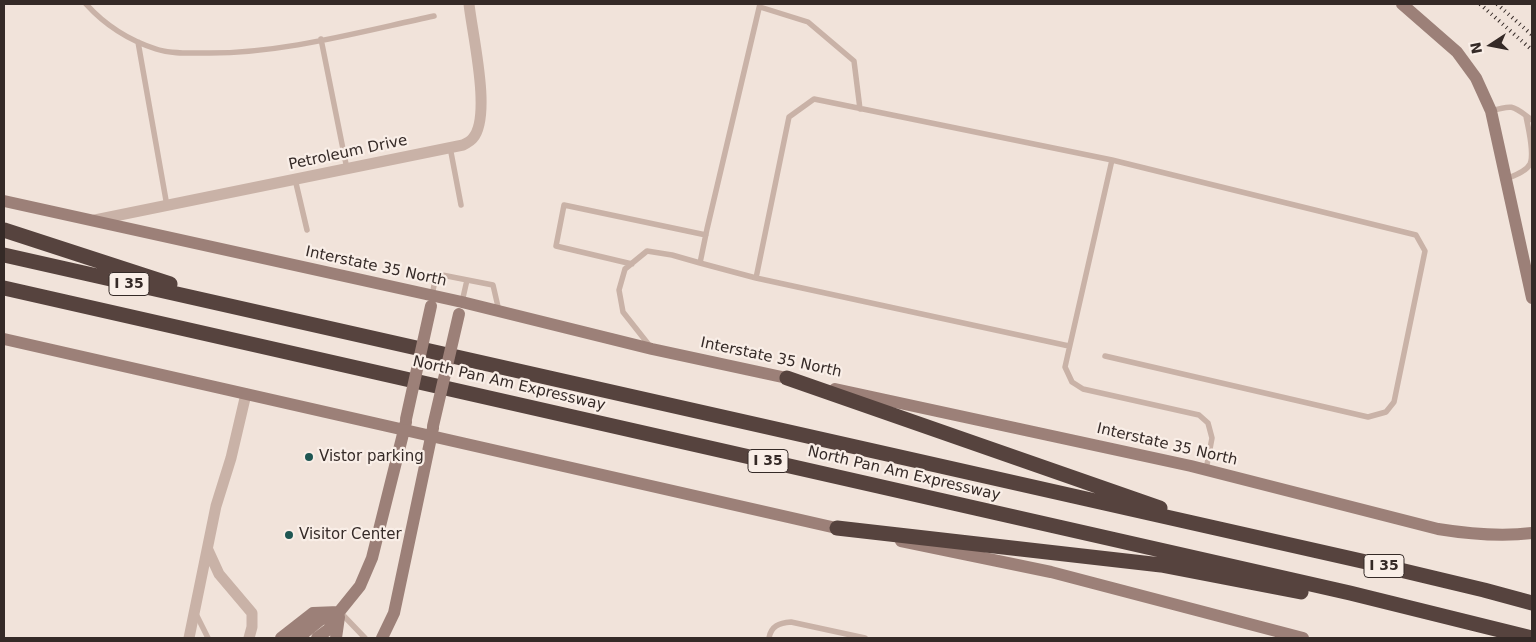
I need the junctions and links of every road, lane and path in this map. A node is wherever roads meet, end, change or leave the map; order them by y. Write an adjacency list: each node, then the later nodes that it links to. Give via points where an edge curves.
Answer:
1 (86, 4): 7 (lane, via 116,31)
2 (469, 4): 12 (street, Petroleum Drive, via 481,85 479,122 472,139 464,145)
3 (1402, 4): 9 (main road, via 1457,52 1476,78)
4 (760, 5): 8 (lane, via 808,22 854,61); 23 (lane)
5 (434, 16): 6 (lane)
6 (321, 39): 7 (lane, via 261,51 223,54 178,53); 14 (lane)
7 (138, 42): 19 (lane)
8 (860, 109): 13 (lane); 27 (lane, via 814,99 789,117)
9 (1491, 111): 10 (lane, via 1508,106); 16 (main road)
10 (1526, 116): 11 (lane); 16 (lane, via 1531,164 1526,170)
11 (1532, 120)
12 (450, 148): 14 (street, Petroleum Drive); 18 (lane)
13 (1112, 160): 36 (lane); 38 (lane, via 1416,235 1425,250 1394,402 1386,412 1368,416)
14 (348, 168): 15 (street, Petroleum Drive)
15 (295, 179): 19 (street, Petroleum Drive); 22 (lane)
16 (1506, 179): 30 (main road)
17 (4, 201): 20 (main road, Interstate 35 North)
18 (461, 205)
19 (167, 206): 20 (street, Petroleum Drive)
20 (93, 221): 31 (main road, Interstate 35 North)
21 (4, 230): 34 (highway)
22 (307, 230)
23 (706, 235): 25 (lane); 26 (lane, via 564,205 556,246)
24 (4, 255): 34 (highway, North Pan Am Expressway / I 35)
25 (700, 263): 26 (lane, via 647,251); 27 (lane)
26 (632, 264): 37 (lane, via 625,270 619,290 622,312)
27 (756, 278): 36 (lane)
28 (467, 280): 31 (lane, via 442,275 435,280); 32 (lane); 33 (lane, via 493,285)
29 (4, 288): 51 (highway, North Pan Am Expressway / I 35, via 1350,592)
30 (1532, 298)
31 (432, 301): 32 (main road, Interstate 35 North); 41 (main road, bridge)
32 (461, 308): 33 (main road, Interstate 35 North); 42 (main road, bridge)
33 (499, 311): 37 (main road, Interstate 35 North)
34 (254, 312): 45 (highway, North Pan Am Expressway / I 35)
35 (4, 339): 40 (main road)
36 (1069, 346): 43 (lane, via 1064,367 1072,382 1083,390 1199,415 1208,422 1212,438)
37 (652, 349): 39 (main road, Interstate 35 North)
38 (1105, 356)
39 (787, 378): 43 (main road, Interstate 35 North); 45 (highway)
40 (246, 394): 41 (main road); 47 (street, via 216,506)
41 (405, 424): 42 (main road); 50 (main road, via 372,558 360,586)
42 (432, 431): 44 (main road); 60 (main road, via 394,613)
43 (1206, 470): 46 (main road, Interstate 35 North, via 1438,529 1472,534)
44 (837, 528): 51 (highway, via 1161,565); 63 (main road, via 1051,572)
45 (1235, 533): 48 (highway, North Pan Am Expressway / I 35)
46 (1532, 534)
47 (208, 550): 49 (street); 54 (street, via 220,574 252,613)
48 (1532, 603)
49 (195, 612): 52 (street); 53 (lane)
50 (339, 612): 55 (main road, via 313,613); 56 (main road, via 320,620); 57 (main road, via 329,629); 58 (main road); 59 (lane)
51 (1509, 631): 64 (highway, North Pan Am Expressway / I 35)
52 (189, 638)
53 (208, 638)
54 (249, 638)
55 (281, 638)
56 (298, 638)
57 (317, 638)
58 (336, 638)
59 (365, 638)
60 (382, 638)
61 (769, 638): 62 (lane, via 770,631 779,623 791,622)
62 (865, 638)
63 (1303, 638)
64 (1532, 638)

